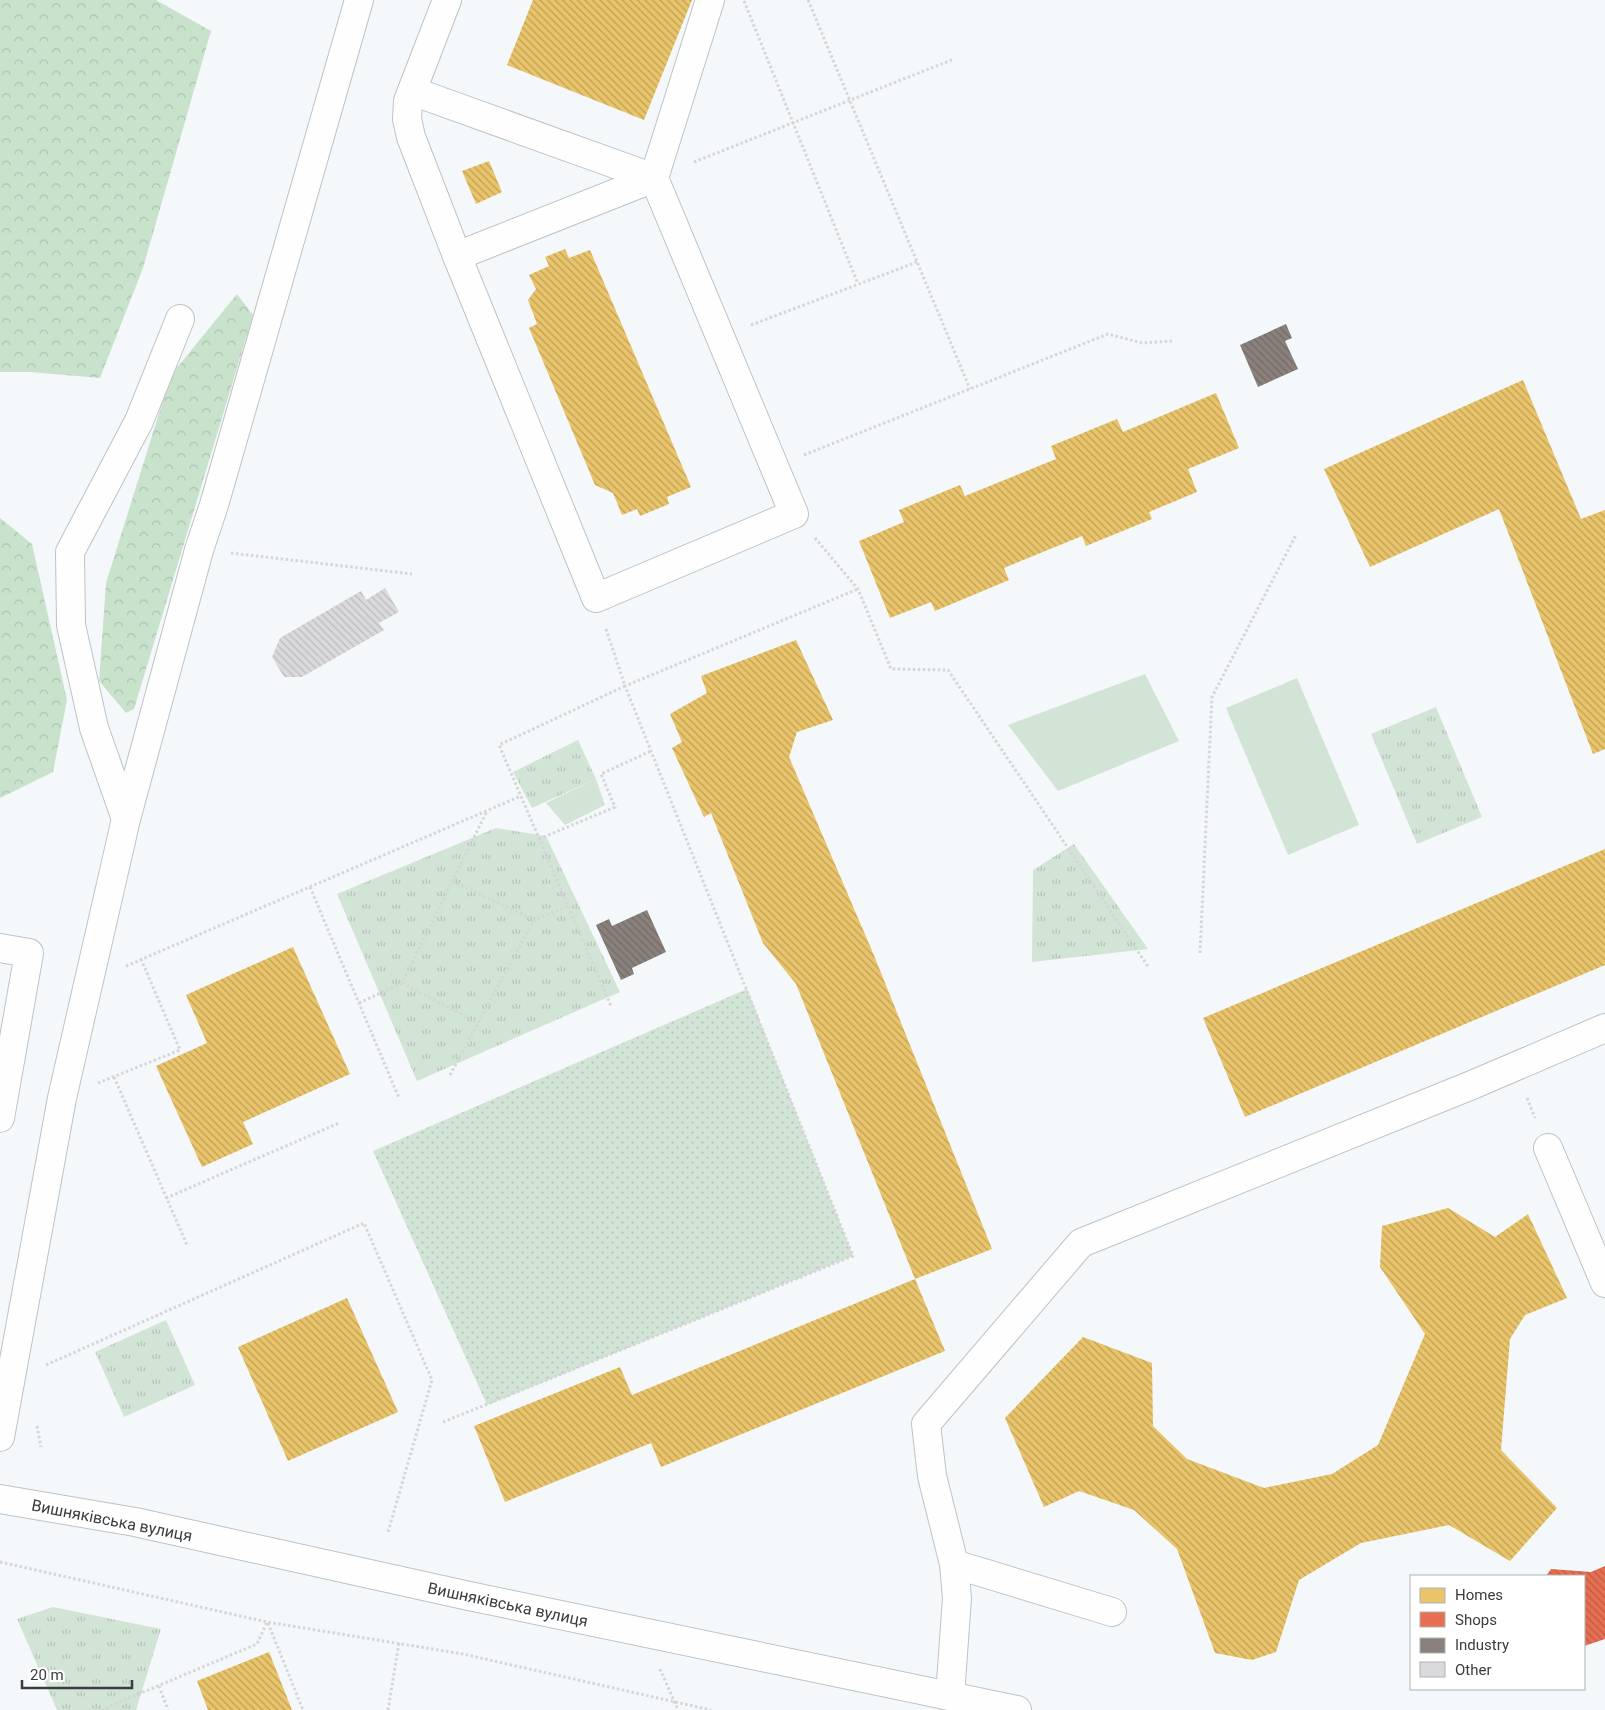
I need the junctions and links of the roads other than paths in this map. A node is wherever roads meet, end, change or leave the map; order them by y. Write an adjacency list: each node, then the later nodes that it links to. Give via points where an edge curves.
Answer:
1 (359, 0): 8 (street, via 199,550)
2 (447, 0): 4 (street)
3 (710, 0): 5 (street)
4 (412, 91): 5 (street); 6 (street, via 407,119 411,137)
5 (654, 178): 6 (street); 6 (street, via 794,514 596,598)
6 (457, 256)
7 (180, 319): 8 (street, via 139,421 70,552 71,625 94,728)
8 (126, 819): 14 (street, via 62,1098)
9 (0, 948): 11 (street, via 29,953)
10 (1605, 1028): 16 (street, via 1081,1243 926,1424 932,1476)
11 (0, 1118)
12 (1548, 1148): 13 (street)
13 (1605, 1283)
14 (0, 1437)
15 (0, 1499): 18 (street, Вишняківська вулиця, via 134,1522 431,1588)
16 (954, 1564): 17 (street); 18 (street, via 957,1598)
17 (1112, 1612)
18 (950, 1696): 19 (street, Вишняківська вулиця)
19 (1017, 1710)

